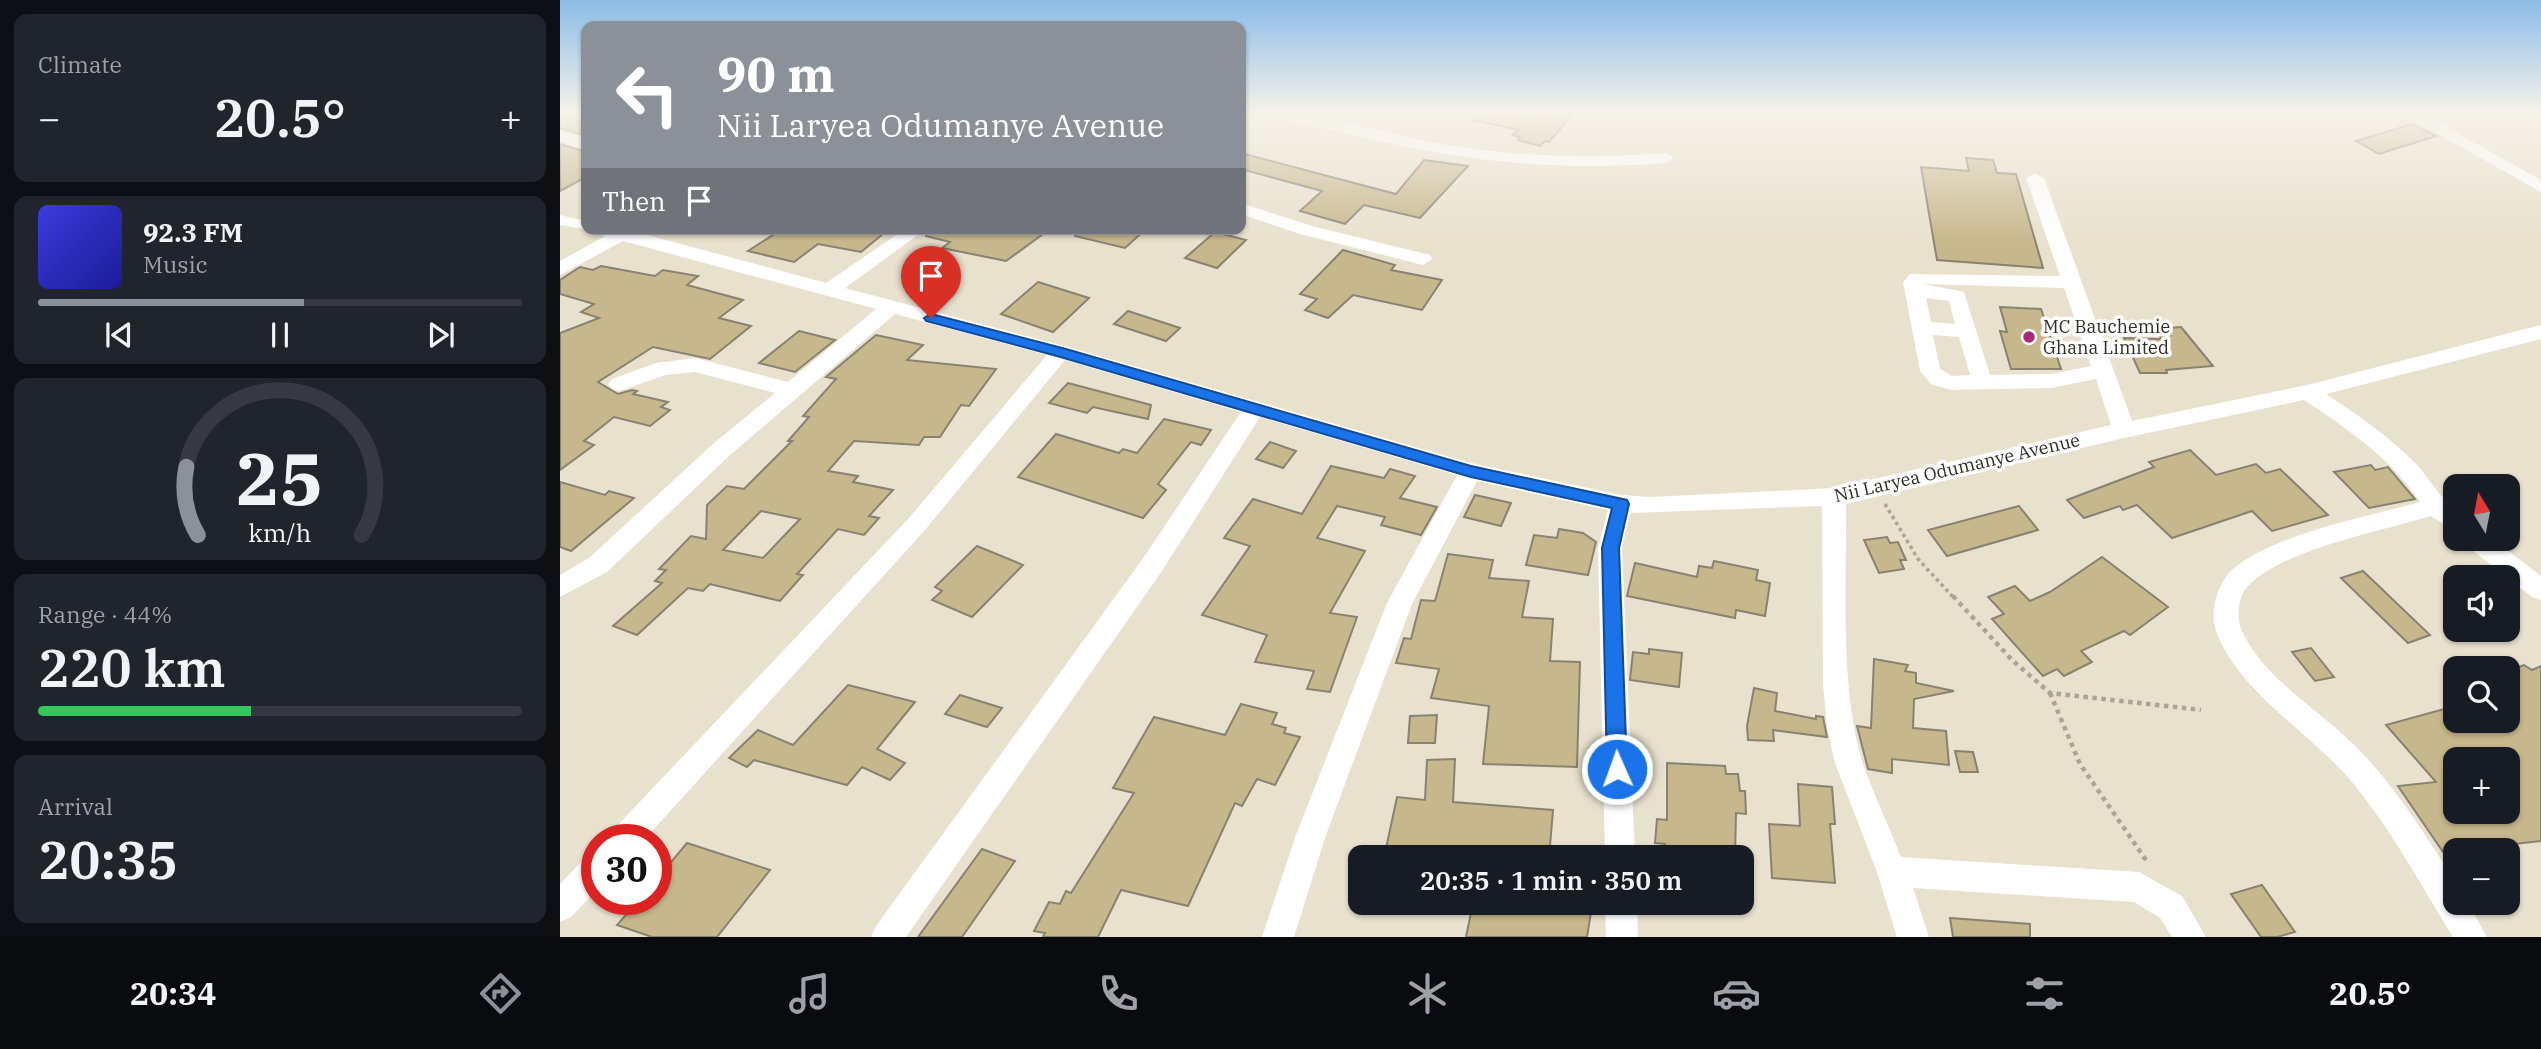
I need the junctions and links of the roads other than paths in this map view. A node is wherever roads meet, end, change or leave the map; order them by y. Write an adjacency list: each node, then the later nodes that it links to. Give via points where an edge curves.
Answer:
1 (1483, 156): 3 (street, via 1580,163)
2 (2485, 156): 5 (street)
3 (1666, 158)
4 (2035, 178): 14 (street)
5 (2541, 187)
6 (1246, 210): 12 (street)
7 (560, 220): 8 (street)
8 (581, 225)
9 (619, 235): 13 (street)
10 (625, 235): 16 (street, Nii Laryea Odumanye Avenue)
11 (909, 235): 16 (street)
12 (1423, 259)
13 (560, 269)
14 (2071, 282): 15 (street, via 1927,276 1913,282); 22 (street)
15 (1915, 291): 18 (street); 19 (street, via 1957,296)
16 (828, 292): 17 (street, Nii Laryea Odumanye Avenue)
17 (890, 308): 21 (street, Nii Laryea Odumanye Avenue); 25 (street)
18 (1921, 327): 19 (street); 23 (street, via 1930,371 1938,379)
19 (1969, 332): 23 (street)
20 (2541, 332): 26 (street, Nii Laryea Odumanye Avenue)
21 (1061, 352): 27 (street, Nii Laryea Odumanye Avenue); 37 (street, via 916,524)
22 (2103, 372): 23 (street, via 2051,382); 28 (street)
23 (1982, 383)
24 (619, 384): 25 (street, via 679,364)
25 (793, 391): 35 (street, via 721,450 598,565)
26 (2306, 392): 28 (street, Nii Laryea Odumanye Avenue); 32 (street, via 2390,453)
27 (1255, 408): 29 (street, Nii Laryea Odumanye Avenue); 43 (street, via 1153,564)
28 (2124, 430): 30 (street, Nii Laryea Odumanye Avenue)
29 (1471, 471): 31 (street, Nii Laryea Odumanye Avenue); 44 (street, via 1400,603 1311,835)
30 (1834, 497): 31 (street, Nii Laryea Odumanye Avenue, via 1686,507); 39 (street, via 1836,685 1841,727 1849,763)
31 (1621, 504): 38 (street, via 1610,548)
32 (2443, 511)
33 (2443, 514): 48 (street, via 2301,547 2266,562 2241,578 2226,614 2230,634 2255,669 2355,765 2382,798)
34 (2491, 551): 36 (street)
35 (560, 587)
36 (2541, 590)
37 (639, 824)
38 (1620, 845)
39 (1892, 872): 46 (street); 47 (street, via 2139,887 2171,907)
40 (581, 884): 41 (street)
41 (560, 906)
42 (1621, 915): 45 (street)
43 (887, 937)
44 (1278, 937)
45 (1622, 937)
46 (1913, 937)
47 (2190, 937)
48 (2471, 937)

